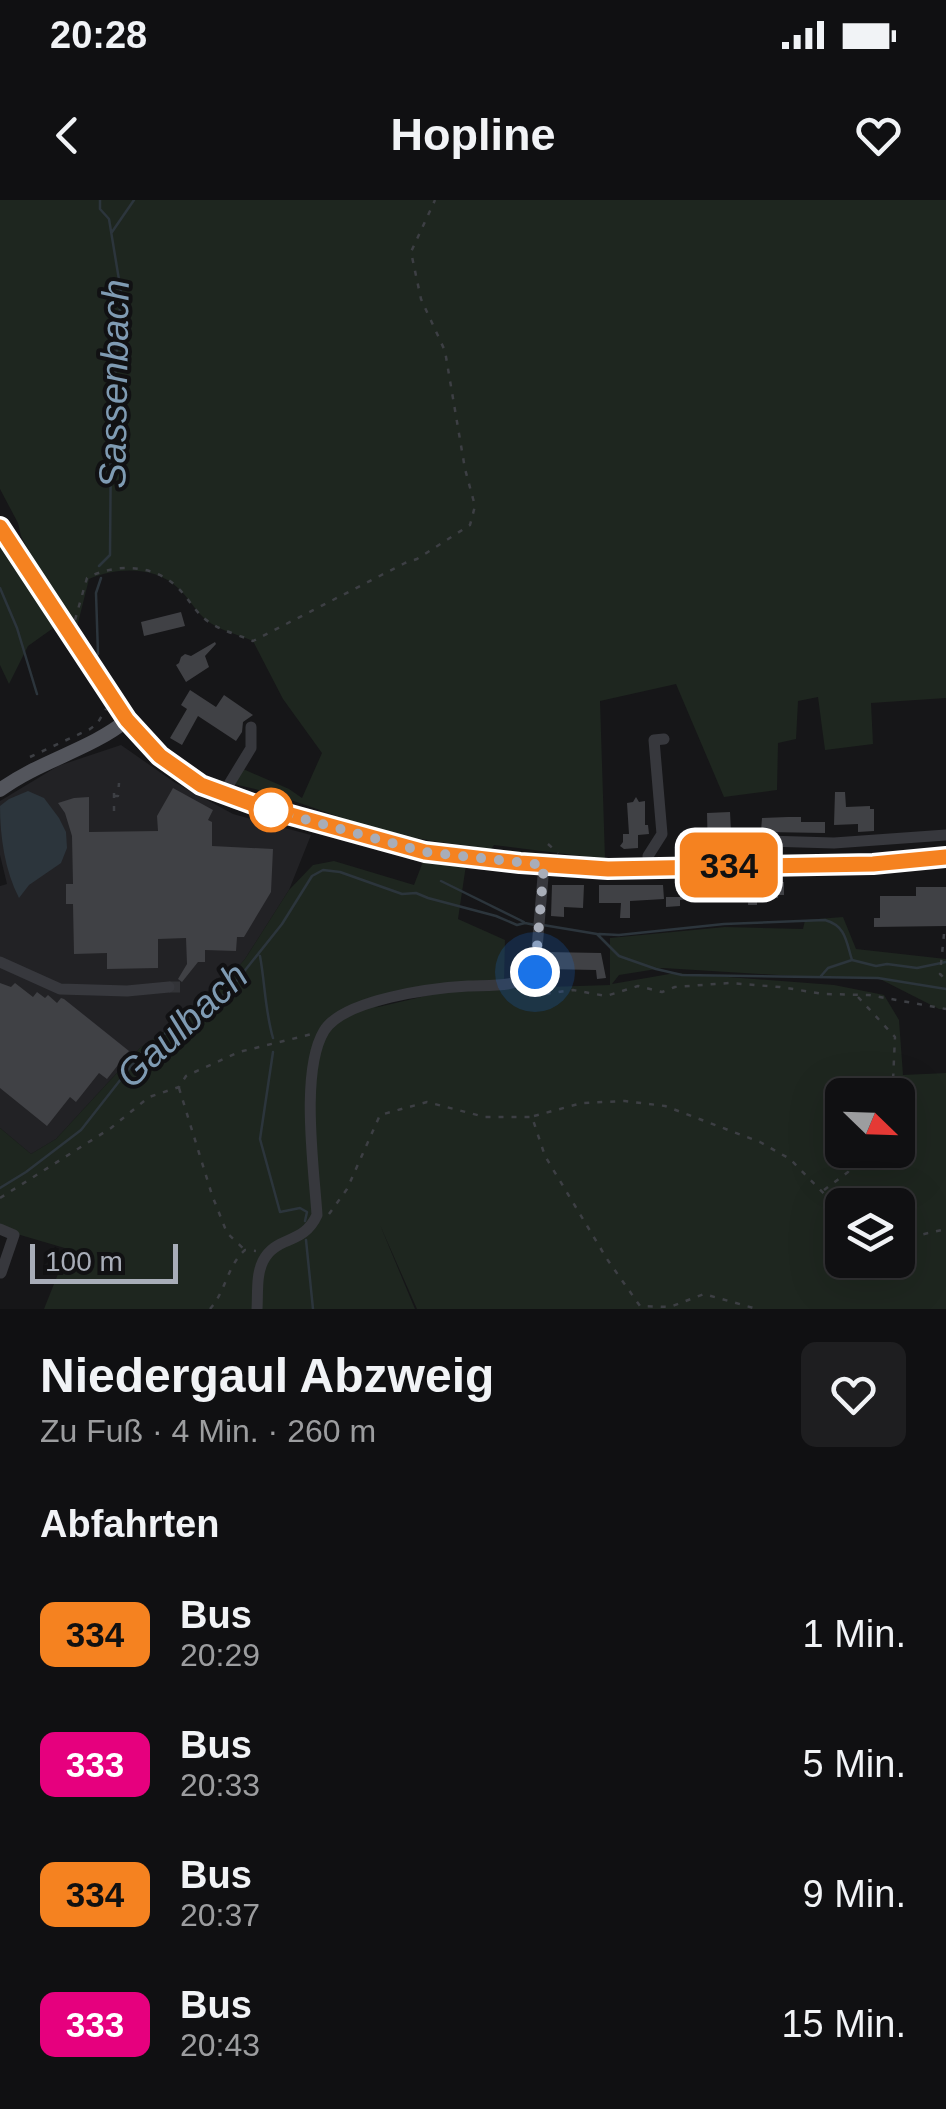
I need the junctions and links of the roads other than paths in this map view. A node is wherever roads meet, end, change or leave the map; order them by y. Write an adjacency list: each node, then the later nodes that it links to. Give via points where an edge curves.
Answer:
1 (0, 527): 2 (main road)
2 (127, 720): 5 (main road); 6 (main road, via 173,767)
3 (251, 727): 6 (street, via 252,748)
4 (664, 739): 11 (street, via 654,740 662,834)
5 (0, 790)
6 (223, 794): 10 (main road, via 425,852)
7 (946, 835): 8 (street)
8 (766, 842)
9 (946, 857): 11 (main road)
10 (544, 865): 11 (main road); 16 (street, via 532,976 434,988 360,1006 323,1031 311,1069 316,1216 300,1237 266,1256)
11 (648, 869)
12 (0, 962): 13 (street, via 60,989)
13 (170, 987)
14 (0, 1229): 15 (street, via 14,1234)
15 (1, 1273)
16 (257, 1309)

